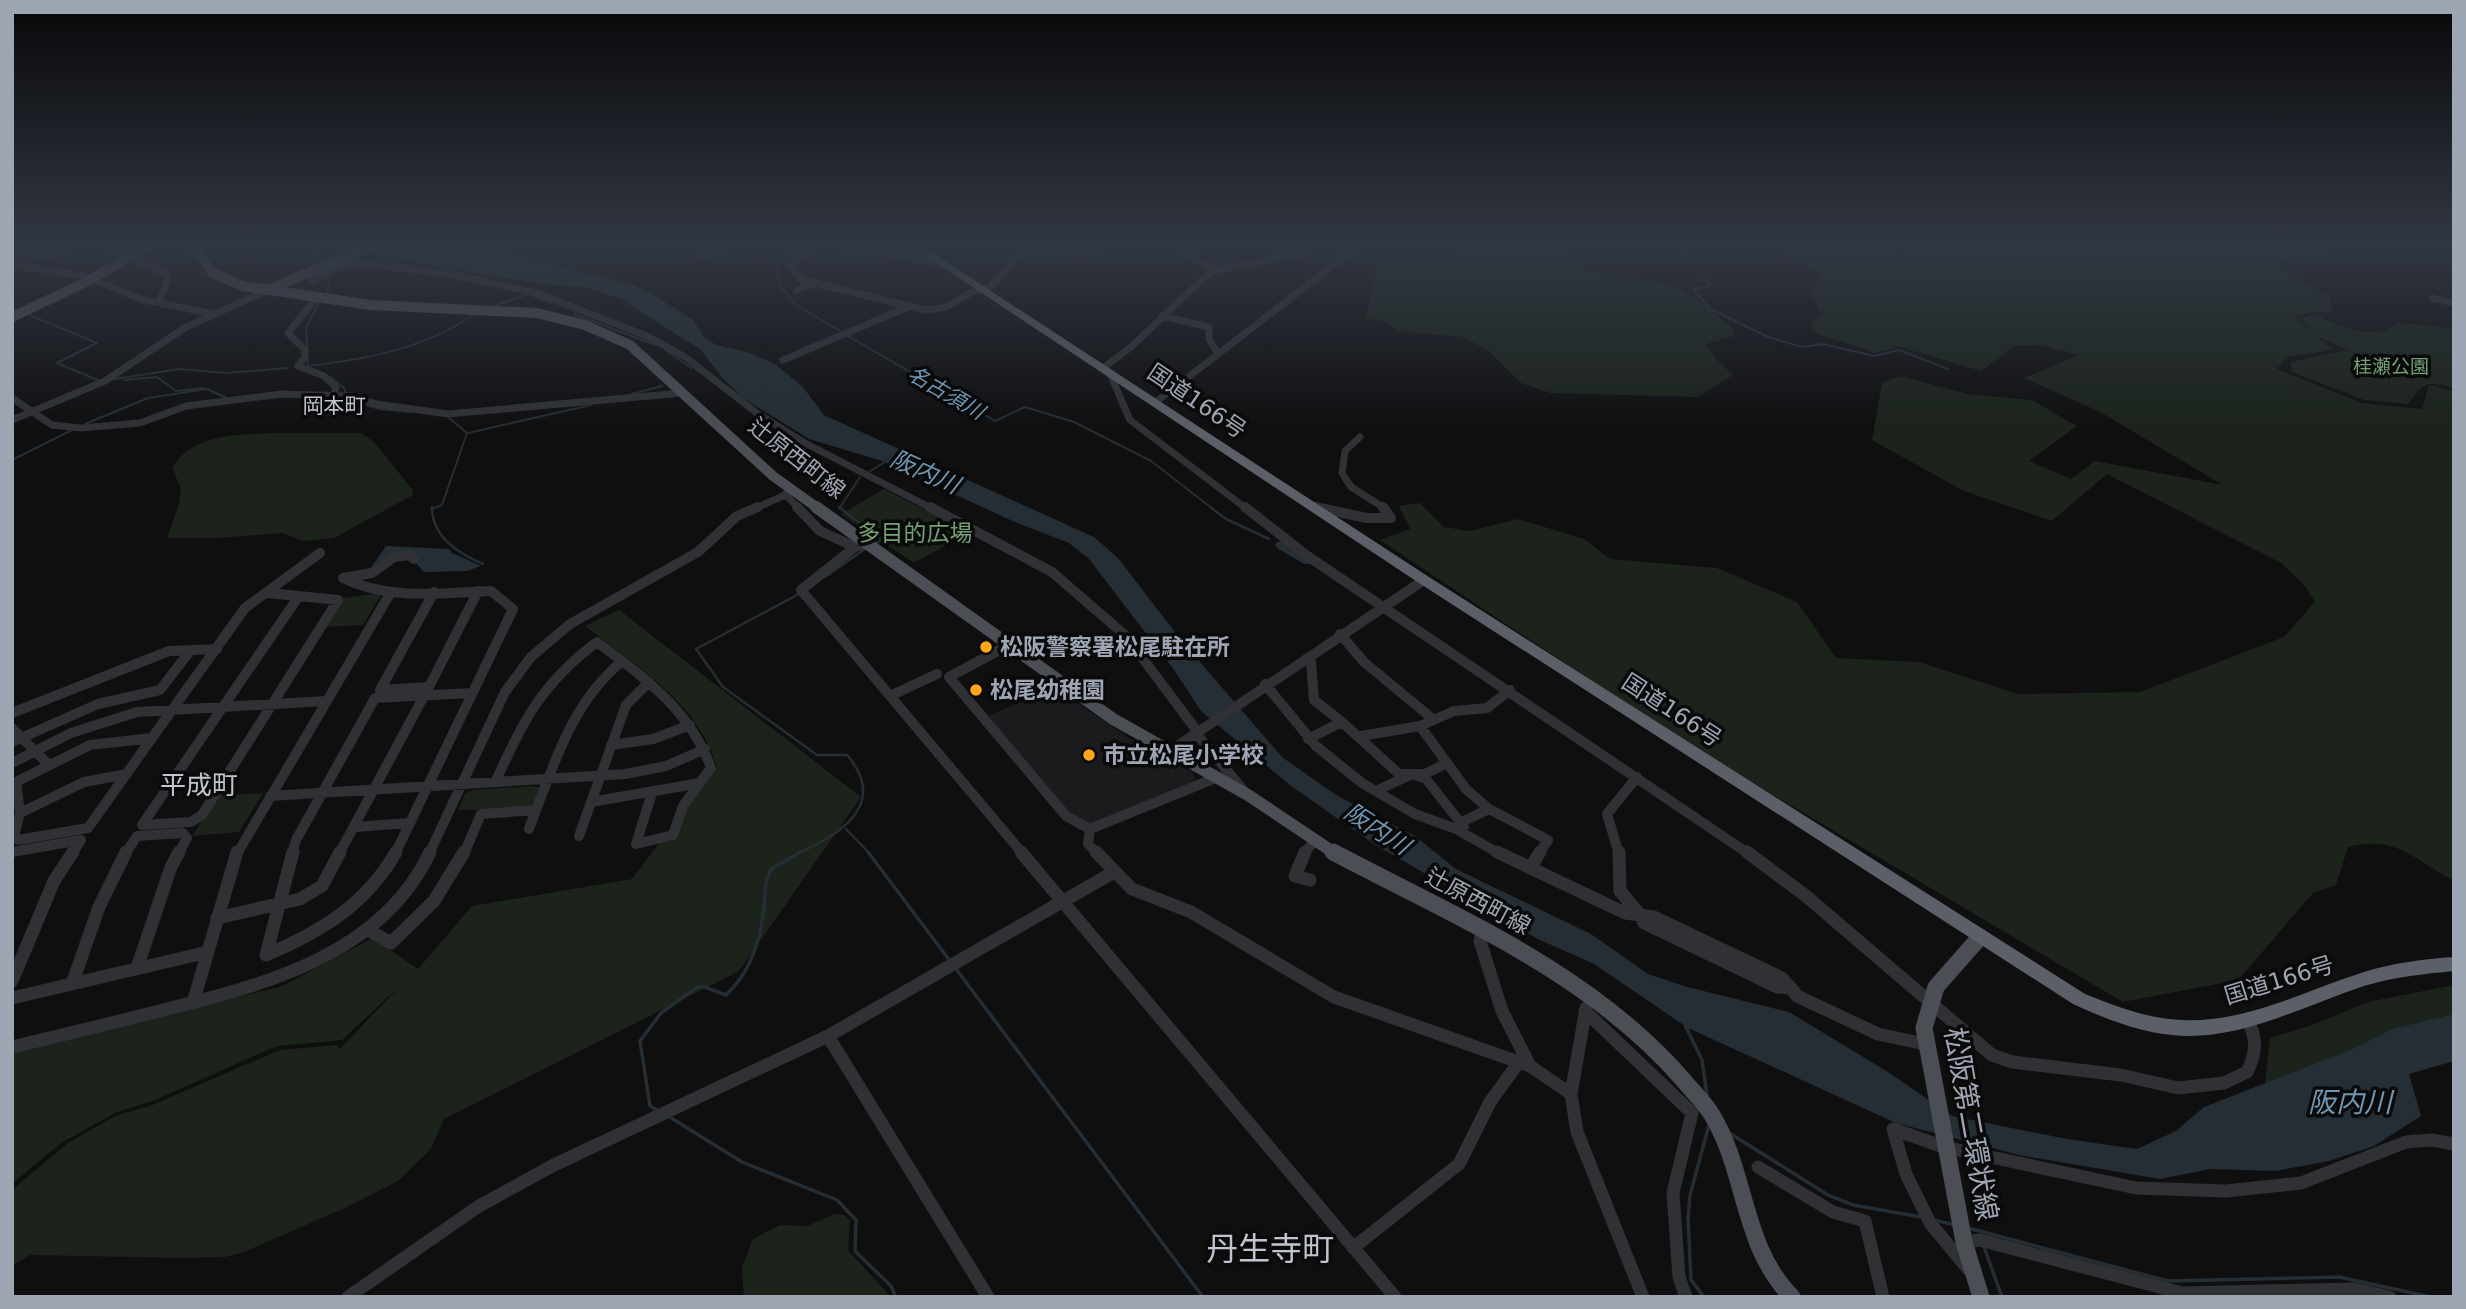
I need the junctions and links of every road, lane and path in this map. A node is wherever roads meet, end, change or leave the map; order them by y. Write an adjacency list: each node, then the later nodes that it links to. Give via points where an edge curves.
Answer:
1 (33, 307): 16 (main road)
2 (182, 307): 14 (street)
3 (229, 307): 14 (street)
4 (309, 307): 21 (street, via 288,333 305,350 298,366 324,376 336,387)
5 (395, 307): 13 (main road, 辻原西町線)
6 (576, 307): 63 (street, via 666,345 805,443 1052,572 1126,636)
7 (906, 307): 18 (street)
8 (914, 307): 9 (street)
9 (945, 307)
10 (1010, 307): 19 (highway, 国道166号)
11 (1170, 307): 15 (street)
12 (1278, 307): 17 (street)
13 (487, 309): 20 (main road, 辻原西町線, via 553,316 607,333 636,349)
14 (213, 314): 24 (street, via 105,381)
15 (1162, 316): 17 (street, via 1209,327); 19 (street)
16 (12, 317)
17 (1217, 354): 23 (street)
18 (783, 360)
19 (1107, 371): 23 (highway, 国道166号); 39 (street, via 1118,399 1137,427 1306,555)
20 (682, 393): 21 (street, via 448,414); 27 (main road, 辻原西町線)
21 (336, 395): 24 (street, via 236,398 186,406 140,423 76,428 52,425)
22 (12, 398): 24 (street)
23 (1156, 402): 28 (highway, 国道166号)
24 (34, 412): 25 (street)
25 (12, 420)
26 (1360, 437): 28 (street, via 1345,450 1343,477 1389,511 1391,518 1367,518)
27 (790, 492): 29 (main road, 辻原西町線); 30 (street, via 820,531); 83 (street, via 737,516 698,552 579,619 543,645 510,684)
28 (1307, 505): 33 (highway, 国道166号)
29 (872, 544): 30 (street); 41 (main road, 辻原西町線)
30 (855, 547): 52 (street, via 803,592)
31 (320, 553): 37 (street)
32 (414, 559): 35 (street, via 394,557 372,573 343,578 364,589)
33 (1423, 580): 39 (street); 112 (highway, 国道166号)
34 (478, 591): 36 (street); 36 (street, via 429,687 380,690); 50 (street, via 491,591 513,609)
35 (391, 592): 36 (street); 53 (street)
36 (434, 592)
37 (267, 593): 38 (street); 42 (street, via 245,608)
38 (299, 596): 54 (street, via 338,600); 55 (street)
39 (1383, 606): 40 (street); 49 (street)
40 (1340, 634): 44 (street); 58 (street, via 1364,662)
41 (1009, 645): 71 (main road, 辻原西町線, via 1113,719); 99 (street, via 949,677 1066,816)
42 (217, 649): 43 (street); 56 (street)
43 (190, 651): 57 (street, via 169,652); 67 (street, via 160,690 98,704)
44 (1306, 659): 48 (street); 59 (street, via 1311,662 1314,700)
45 (622, 661): 47 (street); 80 (street, via 582,700); 81 (street, via 597,642 561,668 528,709)
46 (937, 674): 52 (street)
47 (649, 682): 60 (street); 68 (street, via 626,705)
48 (1265, 684): 63 (street); 66 (street)
49 (1510, 690): 58 (street, via 1487,708 1454,711); 79 (street)
50 (472, 693): 51 (street); 84 (street)
51 (424, 696): 85 (street); 87 (street, via 375,698)
52 (890, 696): 106 (street)
53 (326, 701): 54 (street); 89 (street)
54 (273, 703): 55 (street); 55 (street, via 202,816 191,822 142,825)
55 (224, 706): 56 (street)
56 (174, 709): 65 (street); 70 (street, via 104,721)
57 (12, 713)
58 (1434, 720): 61 (street)
59 (1342, 722): 64 (street); 66 (street)
60 (690, 725): 68 (street, via 653,739); 69 (street)
61 (1420, 726): 64 (street); 73 (street)
62 (12, 728): 67 (street)
63 (1197, 732): 71 (street); 90 (street)
64 (1361, 736): 76 (street, via 1399,774)
65 (153, 738): 74 (street, via 97,743); 75 (street)
66 (1308, 739): 86 (street, via 1331,762 1366,788)
67 (17, 740): 70 (street)
68 (611, 745): 77 (street)
69 (705, 749): 77 (street, via 659,768); 82 (street, via 711,768)
70 (37, 750): 72 (street); 74 (street)
71 (1170, 751): 78 (main road, 辻原西町線)
72 (12, 763)
73 (1447, 763): 76 (street, via 1425,774); 92 (street)
74 (48, 764): 94 (street, via 16,782)
75 (127, 774): 94 (street, via 77,782); 94 (street, via 88,828 18,840 14,836)
76 (1412, 774): 86 (street); 96 (street, via 1426,779)
77 (600, 776): 80 (street); 91 (street)
78 (1218, 777): 90 (main road, 辻原西町線); 99 (street)
79 (1637, 777): 108 (street, via 1607,814 1617,839 1620,891); 120 (street, via 1805,897)
80 (548, 780): 81 (street); 93 (street)
81 (495, 783): 83 (street)
82 (700, 783): 88 (street); 88 (street, via 683,806 673,835 636,844)
83 (463, 785): 84 (street); 110 (street, via 420,874)
84 (428, 786): 85 (street); 95 (street)
85 (374, 789): 87 (street); 97 (street)
86 (1376, 790): 96 (street, via 1447,828)
87 (322, 792): 89 (street); 107 (street, via 296,840)
88 (652, 793): 91 (street)
89 (270, 796): 109 (street, via 239,847)
90 (1248, 796): 101 (main road, 辻原西町線)
91 (591, 802): 100 (street)
92 (1489, 809): 96 (street); 103 (street, via 1548,840)
93 (536, 810): 98 (street); 110 (street, via 481,814 454,876 419,919 391,943)
94 (20, 813)
95 (410, 823): 97 (street); 107 (street, via 386,870 356,905 315,932 266,955)
96 (1463, 826): 103 (street, via 1477,843)
97 (355, 827): 107 (street, via 322,886)
98 (529, 829)
99 (1090, 829): 104 (street, via 1088,844)
100 (579, 836)
101 (1313, 842): 105 (street, via 1295,876); 111 (main road, 辻原西町線)
102 (12, 852): 116 (street, via 81,840 54,881)
103 (1531, 867): 108 (street, via 1625,913)
104 (1114, 872): 106 (street); 127 (street, via 1132,889 1191,912 1334,997)
105 (1310, 880)
106 (1062, 902): 124 (street); 133 (street)
107 (279, 904): 109 (street)
108 (1640, 915): 125 (street, via 1654,917 1782,978 1797,996 1878,1034)
109 (218, 918): 113 (street)
110 (368, 930): 121 (street, via 294,973)
111 (1483, 931): 118 (main road, 辻原西町線, via 1547,965); 127 (street, via 1480,941 1502,1011)
112 (1980, 937): 120 (main road, 松阪第二環状線, via 1940,978); 123 (highway, 国道166号, via 2079,999 2107,1011 2197,1028)
113 (208, 952): 115 (street); 121 (street)
114 (2454, 964): 123 (highway, 国道166号, via 2367,978)
115 (137, 968): 117 (street); 117 (street, via 171,867 187,838 183,833 137,836 131,844 107,886)
116 (12, 981)
117 (72, 984): 119 (street)
118 (1590, 996): 122 (street); 140 (main road, 辻原西町線, via 1661,1055 1712,1114 1731,1157 1757,1245 1779,1284)
119 (12, 998)
120 (1927, 1002): 123 (street, via 1992,1055 2012,1062 2121,1075 2178,1088 2224,1083 2247,1073 2256,1054 2255,1030); 125 (main road, 松阪第二環状線)
121 (193, 1003): 126 (street)
122 (1585, 1012): 128 (street); 139 (street, via 1692,1113 1673,1193 1679,1277)
123 (2247, 1020)
124 (828, 1036): 135 (street, via 554,1165 479,1206); 136 (street)
125 (1925, 1044): 130 (main road, 松阪第二環状線)
126 (12, 1047)
127 (1525, 1064): 128 (street); 133 (street, via 1490,1102 1459,1164)
128 (1571, 1094): 138 (street, via 1577,1132)
129 (2454, 1144): 130 (street, via 2406,1142 2301,1183 2226,1191 2136,1188)
130 (1944, 1147): 132 (main road, 松阪第二環状線); 134 (street, via 1893,1129 1906,1174 1930,1223)
131 (1758, 1167): 141 (street, via 1833,1212 1865,1221)
132 (1964, 1242): 134 (main road, 松阪第二環状線); 143 (street, via 1980,1240 2182,1293 2354,1289)
133 (1353, 1248): 137 (street)
134 (1975, 1278): 142 (main road, 松阪第二環状線)
135 (348, 1297)
136 (988, 1297)
137 (1395, 1297)
138 (1643, 1297)
139 (1686, 1297)
140 (1792, 1297)
141 (1883, 1297)
142 (1981, 1297)
143 (2390, 1297)

